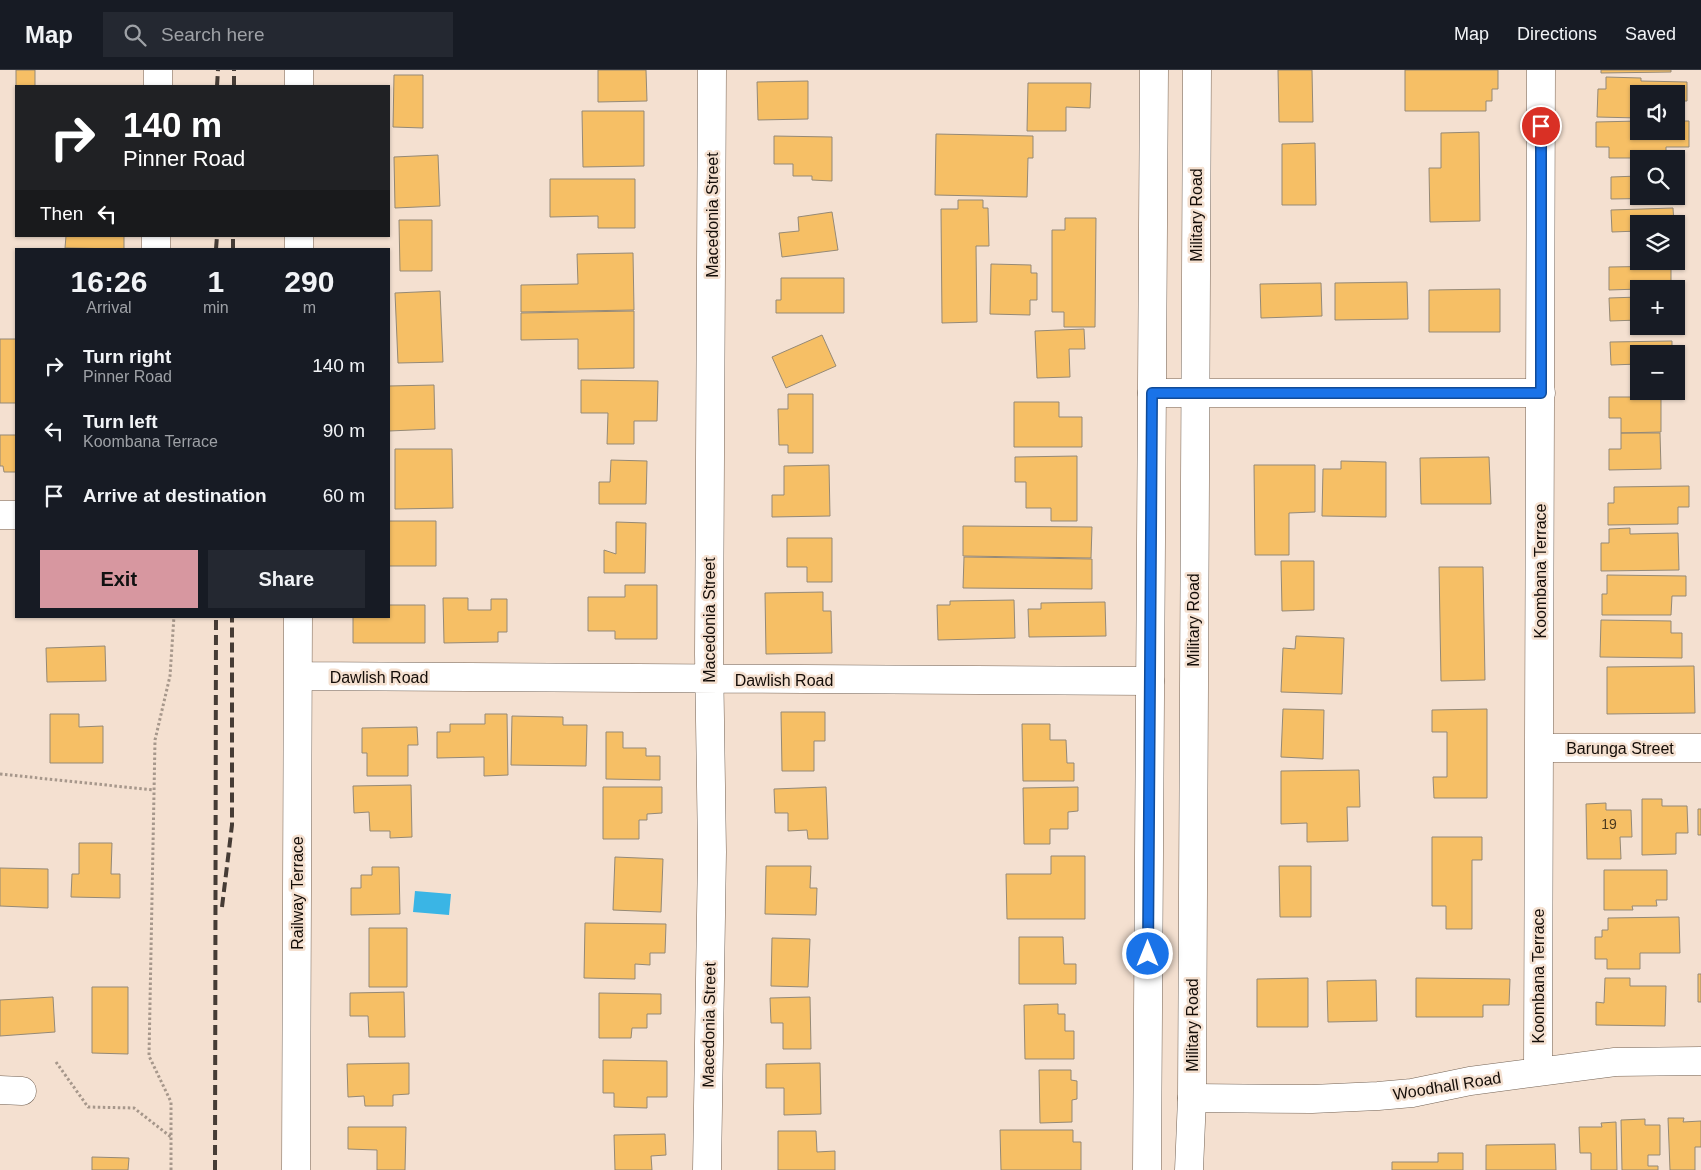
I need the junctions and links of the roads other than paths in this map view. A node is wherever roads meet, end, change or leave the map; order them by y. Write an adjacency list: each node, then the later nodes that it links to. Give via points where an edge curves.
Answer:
1 (158, 70): 7 (street)
2 (299, 70): 8 (street)
3 (712, 70): 16 (street, Macedonia Street)
4 (1154, 70): 9 (street)
5 (1197, 70): 10 (street, Military Road)
6 (1541, 70): 11 (street, Koombana Terrace)
7 (158, 85)
8 (299, 85)
9 (1152, 393): 10 (street); 17 (street)
10 (1194, 393): 11 (street); 22 (street, Military Road)
11 (1541, 393): 18 (street, Koombana Terrace)
12 (0, 515): 13 (street)
13 (15, 515)
14 (298, 618): 15 (street, Railway Terrace)
15 (298, 676): 16 (street, Dawlish Road); 23 (street, Railway Terrace)
16 (709, 680): 17 (street, Dawlish Road); 24 (street, Macedonia Street, via 712,852)
17 (1150, 681): 25 (street)
18 (1539, 748): 19 (street, Barunga Street); 21 (street, Koombana Terrace)
19 (1701, 748)
20 (1701, 1061): 21 (street, Woodhall Road, via 1615,1062)
21 (1538, 1072): 22 (street, Woodhall Road, via 1378,1096)
22 (1192, 1098): 26 (street, Military Road)
23 (296, 1170)
24 (707, 1170)
25 (1147, 1170)
26 (1188, 1170)

